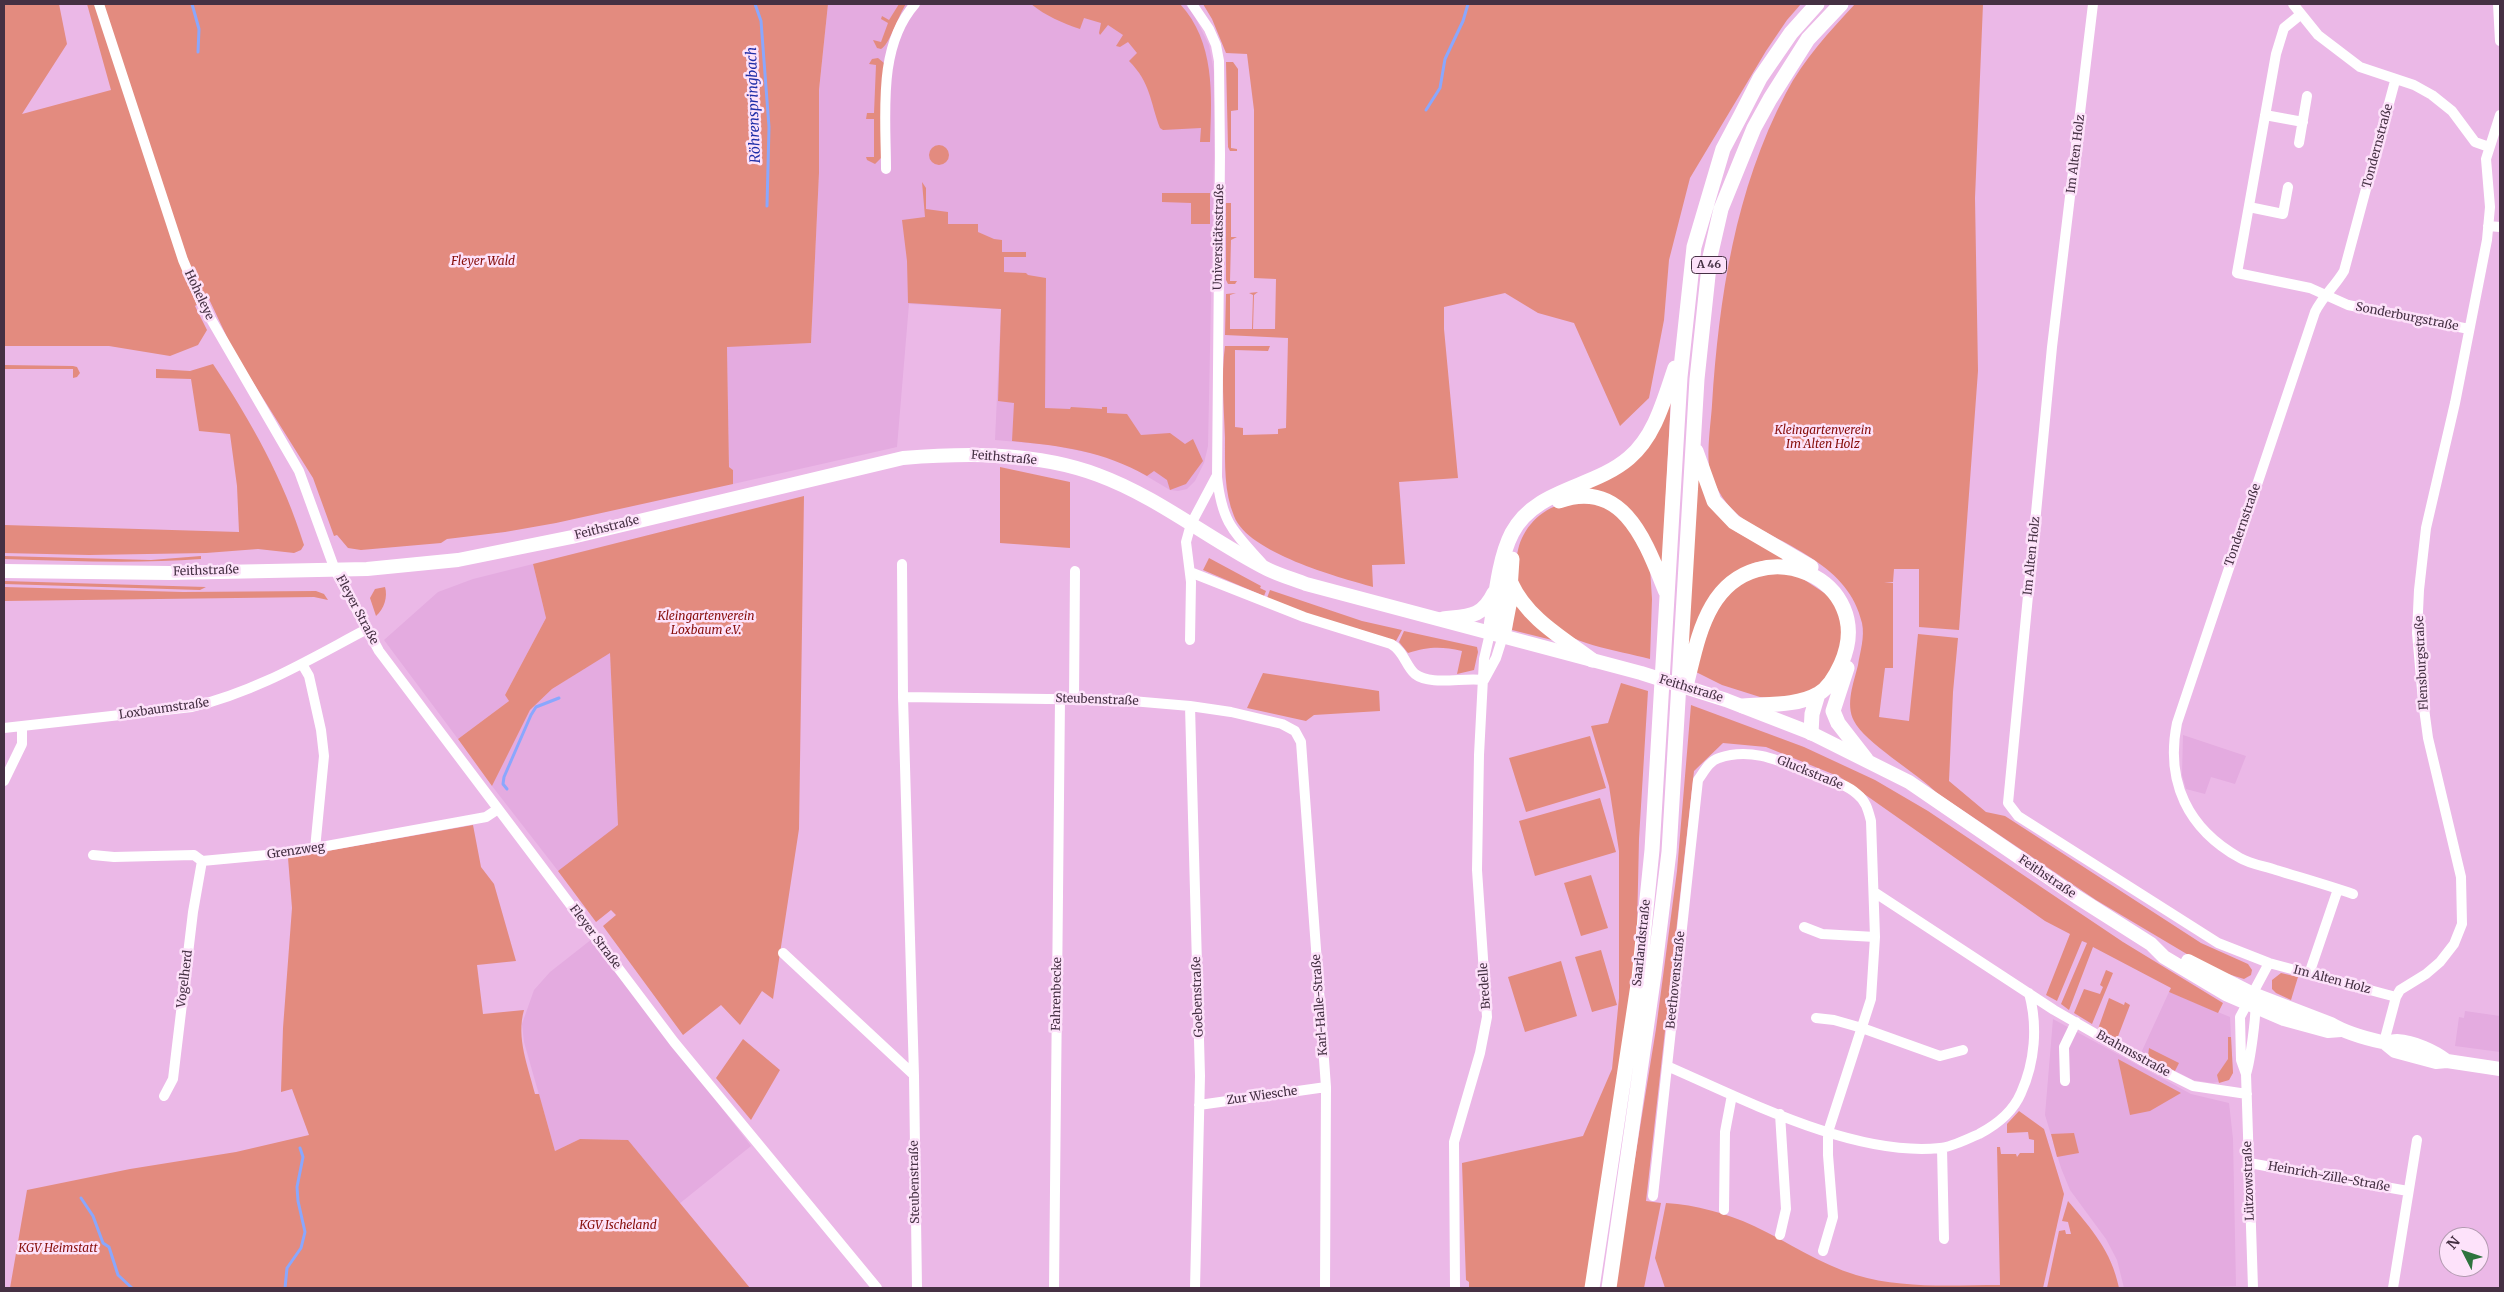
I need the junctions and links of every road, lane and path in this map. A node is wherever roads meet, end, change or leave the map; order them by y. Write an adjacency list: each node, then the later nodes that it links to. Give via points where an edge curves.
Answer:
1 (99, 4): 32 (street, Hoheleye, via 183,260 210,318 299,471)
2 (915, 4): 18 (street, via 903,21 890,54)
3 (1192, 4): 27 (street, Universitätsstraße, via 1209,29 1219,61)
4 (1817, 4): 25 (highway, A 46, via 1791,33 1760,78 1724,149 1694,247)
5 (1841, 4): 26 (highway, A 46, via 1808,39 1770,99 1743,152 1721,209 1710,257)
6 (2093, 4): 69 (street, Im Alten Holz, via 2052,347 2008,803 2018,816 2205,937)
7 (2293, 4): 9 (street)
8 (2498, 4): 10 (street)
9 (2300, 15): 11 (street, via 2318,35 2360,67); 13 (street, Sonderburgstraße, via 2284,28 2280,36)
10 (2500, 41)
11 (2395, 81): 17 (street, via 2414,86 2442,102 2476,142); 23 (street, Tondernstraße, via 2344,271)
12 (2307, 96): 15 (street)
13 (2265, 114): 15 (street); 20 (street, Sonderburgstraße)
14 (2500, 114): 17 (street, Flensburgstraße)
15 (2303, 122): 16 (street)
16 (2299, 143)
17 (2489, 147): 21 (street, Flensburgstraße, via 2486,159 2490,207)
18 (886, 169)
19 (2288, 187): 20 (street, via 2282,214)
20 (2249, 208): 23 (street, Sonderburgstraße, via 2237,273)
21 (2488, 226): 22 (street); 24 (street, Flensburgstraße)
22 (2500, 227)
23 (2326, 294): 24 (street, Sonderburgstraße, via 2348,305); 63 (street, Tondernstraße, via 2316,312 2177,723 2174,764 2186,808 2202,830 2221,846 2241,859)
24 (2470, 329): 72 (street, Flensburgstraße, via 2426,528 2418,633 2428,738 2461,877 2462,924 2448,953 2426,974 2400,990)
25 (1683, 348): 35 (highway, via 1654,426 1638,449 1606,473 1551,496 1532,509 1512,532 1505,554); 36 (highway, Saarlandstraße)
26 (1693, 442): 50 (highway, via 1714,501 1734,522 1818,571 1841,594 1851,619 1854,640); 51 (highway)
27 (1217, 476): 28 (street, Universitätsstraße); 30 (street, Universitätsstraße, via 1225,518)
28 (1192, 524): 30 (main road, Feithstraße); 32 (main road, Feithstraße, via 1112,481 1074,467 1000,456 938,455 881,462 477,557 367,570); 34 (street, via 1186,545)
29 (902, 564): 45 (street, Steubenstraße)
30 (1268, 569): 37 (main road, Feithstraße, via 1375,604)
31 (4, 570): 32 (main road, Feithstraße, via 170,573)
32 (335, 570): 38 (street, Fleyer Straße)
33 (1075, 572): 47 (street)
34 (1190, 572): 40 (street); 43 (street, via 1304,617 1391,644 1400,651 1413,672 1426,679)
35 (1505, 582): 36 (highway, via 1516,542 1536,515 1561,500 1582,497 1610,504 1636,525); 37 (highway, via 1480,612); 39 (highway); 41 (highway, via 1530,612)
36 (1667, 595): 106 (highway, Saarlandstraße, via 1652,850 1639,978)
37 (1443, 619): 39 (main road, Feithstraße)
38 (367, 629): 42 (street, Loxbaumstraße); 59 (street, Fleyer Straße, via 378,651)
39 (1496, 635): 41 (main road, Feithstraße); 43 (street, Bredelle, via 1496,658)
40 (1190, 640)
41 (1592, 660): 49 (main road, Feithstraße)
42 (302, 664): 52 (street, Loxbaumstraße, via 250,690 192,706); 60 (street, via 309,676 324,756)
43 (1484, 680): 105 (street, Bredelle, via 1477,870 1487,1017 1454,1142)
44 (1818, 694): 49 (highway, via 1782,703); 51 (highway, via 1829,685 1845,655 1849,639 1842,606 1829,588 1806,571 1792,567 1756,570 1739,577 1712,606 1694,654); 55 (highway)
45 (902, 698): 46 (street, Steubenstraße); 82 (street, Steubenstraße)
46 (1060, 699): 47 (street, Steubenstraße); 102 (street, Fahrenbecke)
47 (1074, 700): 48 (street, Steubenstraße)
48 (1190, 706): 53 (street, Steubenstraße, via 1231,712); 88 (street, Goebenstraße)
49 (1743, 706): 55 (main road, Feithstraße)
50 (1833, 712): 55 (highway); 56 (highway)
51 (1677, 723): 107 (highway, Saarlandstraße, via 1669,852)
52 (22, 726): 54 (street, Loxbaumstraße); 58 (street, via 22,744)
53 (1288, 727): 84 (street, Karl-Halle-Straße, via 1298,734 1301,742)
54 (4, 728)
55 (1811, 732): 56 (main road, Feithstraße)
56 (1866, 759): 73 (main road, Feithstraße, via 1909,782 2151,944 2164,957)
57 (1708, 767): 64 (street, Gluckstraße, via 1718,758 1740,753 1758,754 1857,793 1866,804 1871,820); 79 (street, Beethovenstraße, via 1698,780)
58 (4, 781)
59 (498, 809): 60 (street, Grenzweg, via 486,817); 100 (street, Fleyer Straße, via 674,1042)
60 (315, 849): 62 (street, Grenzweg)
61 (93, 855): 62 (street, Grenzweg, via 194,854)
62 (202, 861): 87 (street, Vogelherd, via 172,1078)
63 (2338, 889): 65 (street, Tondernstraße); 70 (street)
64 (1874, 892): 67 (street, Gluckstraße); 71 (street, Brahmsstraße)
65 (2353, 894)
66 (1804, 927): 67 (street, via 1822,934)
67 (1875, 937): 76 (street, Gluckstraße, via 1871,999)
68 (783, 954): 82 (street)
69 (2269, 963): 70 (street, Im Alten Holz); 73 (street)
70 (2308, 974): 72 (street, Im Alten Holz)
71 (2029, 993): 75 (street, Brahmsstraße); 92 (street, via 2034,1012 2031,1070 2016,1104 1993,1126)
72 (2396, 997): 77 (street)
73 (2252, 1002): 77 (main road, Feithstraße); 81 (street, Lützowstraße, via 2250,1061); 81 (street, Lützowstraße, via 2240,1017 2241,1060)
74 (1816, 1018): 76 (street)
75 (2076, 1022): 83 (street, via 2062,1060); 85 (street, Brahmsstraße, via 2193,1086)
76 (1862, 1028): 78 (street, via 1940,1056); 90 (street, Gluckstraße)
77 (2384, 1042): 80 (main road, Feithstraße, via 2395,1051 2436,1062)
78 (1963, 1050)
79 (1667, 1066): 86 (street); 95 (street, Beethovenstraße)
80 (2500, 1069)
81 (2246, 1074): 85 (street, Lützowstraße)
82 (914, 1075): 101 (street, Steubenstraße)
83 (2065, 1082)
84 (1326, 1087): 88 (street, Zur Wiesche); 104 (street, Karl-Halle-Straße)
85 (2247, 1094): 93 (street, Lützowstraße)
86 (1732, 1095): 89 (street); 96 (street, via 1725,1132)
87 (164, 1096)
88 (1199, 1105): 103 (street, Goebenstraße)
89 (1780, 1114): 90 (street); 97 (street, via 1786,1209)
90 (1828, 1132): 92 (street, via 1858,1142 1899,1149); 99 (street, via 1833,1217)
91 (2417, 1140): 94 (street)
92 (1942, 1148): 98 (street)
93 (2249, 1163): 94 (street, Heinrich-Zille-Straße); 108 (street, Lützowstraße)
94 (2408, 1191): 109 (street)
95 (1653, 1196)
96 (1724, 1210)
97 (1780, 1235)
98 (1944, 1239)
99 (1823, 1251)
100 (877, 1288)
101 (917, 1288)
102 (1054, 1288)
103 (1195, 1288)
104 (1325, 1288)
105 (1455, 1288)
106 (1592, 1288)
107 (1609, 1288)
108 (2253, 1288)
109 (2393, 1288)

